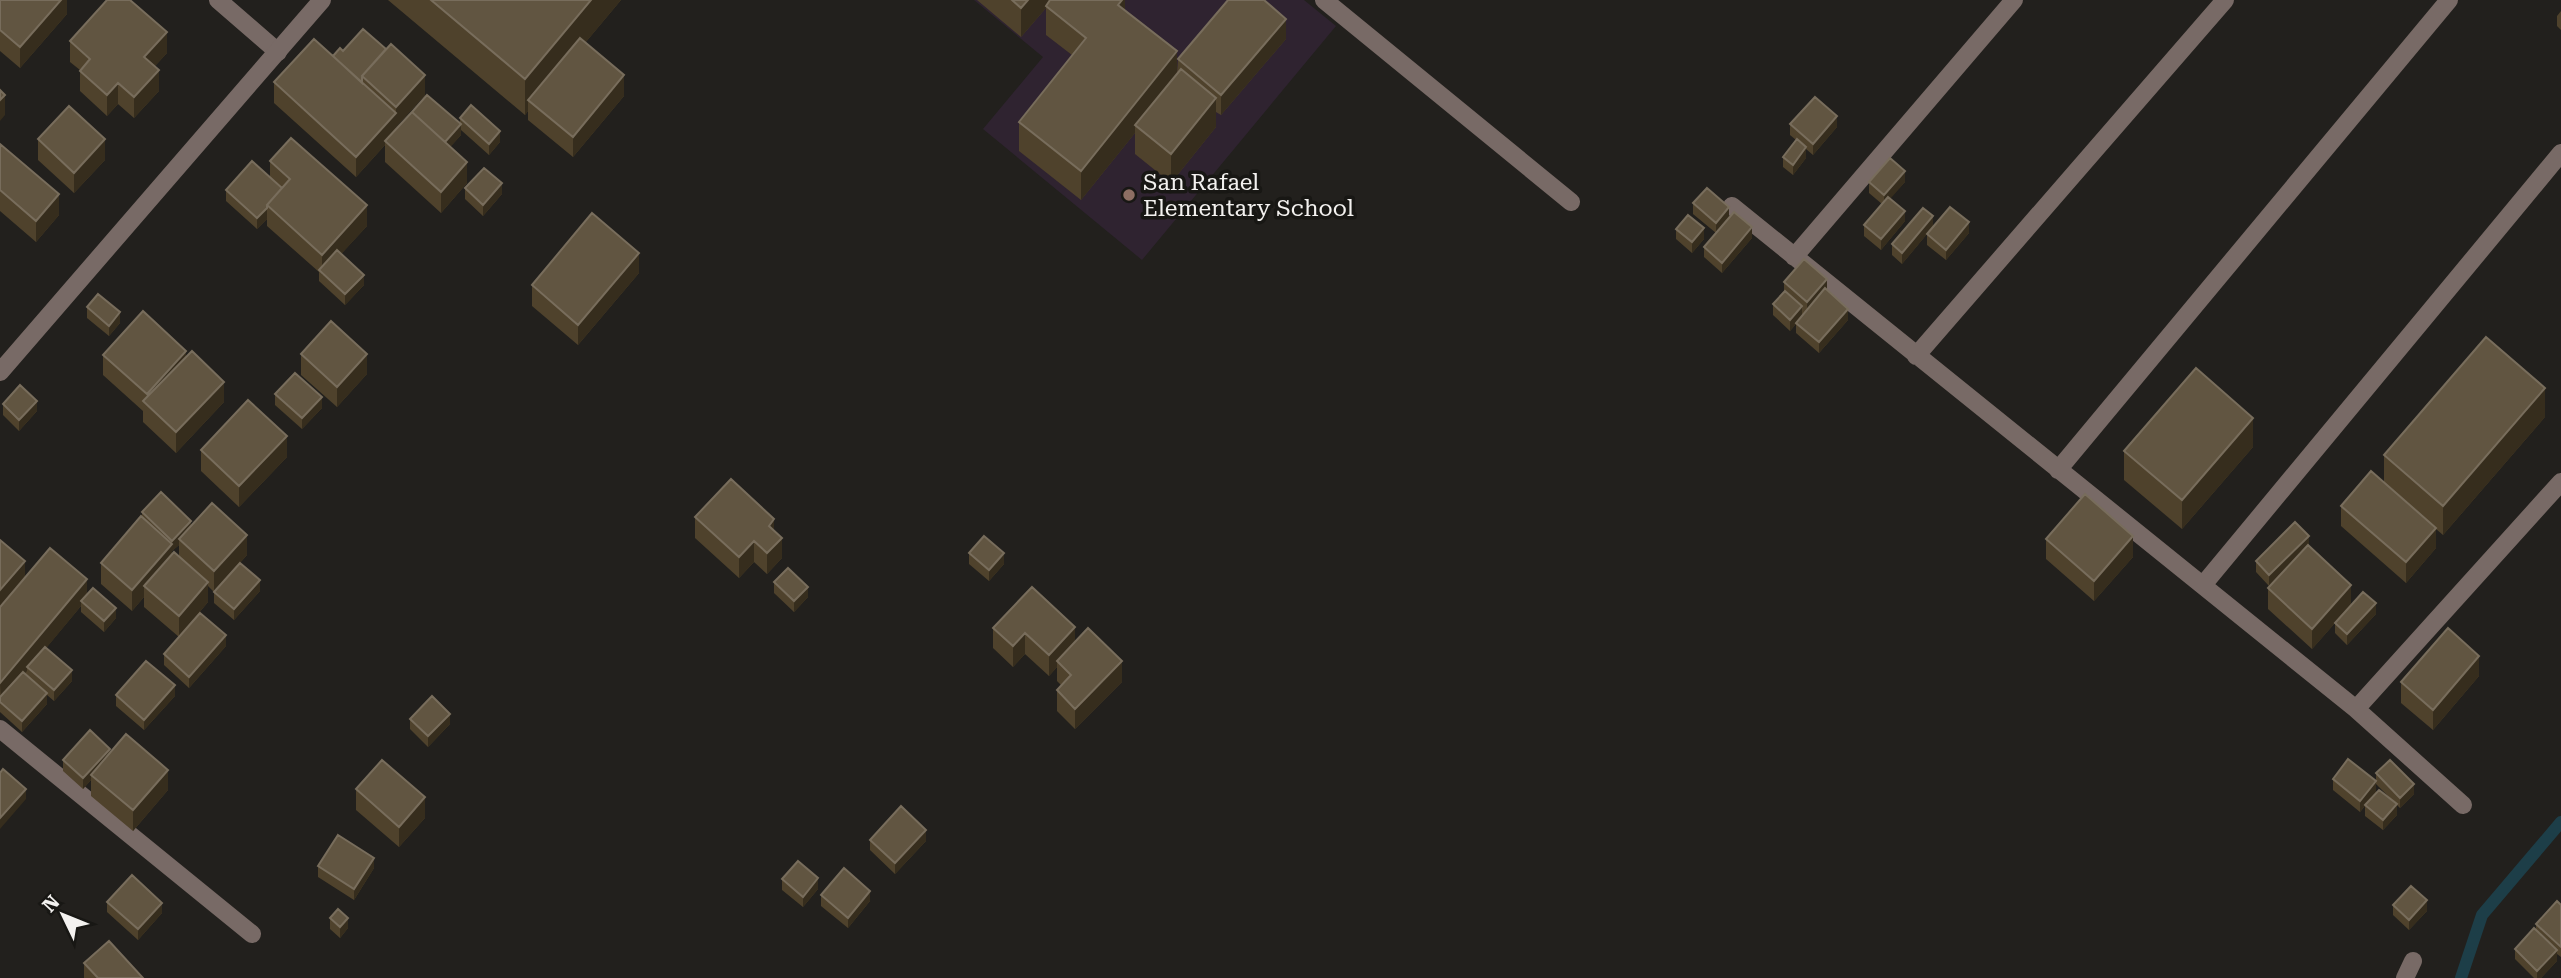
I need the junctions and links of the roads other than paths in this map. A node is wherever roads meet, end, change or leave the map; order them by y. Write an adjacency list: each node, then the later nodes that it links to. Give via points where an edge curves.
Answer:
1 (218, 0): 7 (street)
2 (323, 0): 7 (street)
3 (1324, 0): 9 (street)
4 (2014, 0): 11 (street)
5 (2225, 0): 12 (street)
6 (2449, 0): 14 (street)
7 (278, 52): 13 (street)
8 (2561, 153): 16 (street)
9 (1572, 202)
10 (1732, 205): 11 (street)
11 (1794, 257): 12 (street)
12 (1916, 356): 14 (street)
13 (0, 372)
14 (2058, 470): 16 (street)
15 (2561, 482): 17 (street)
16 (2203, 585): 17 (street)
17 (2356, 709): 19 (street)
18 (0, 729): 20 (street)
19 (2463, 805)
20 (252, 934)
21 (2413, 961): 22 (street)
22 (2405, 978)

